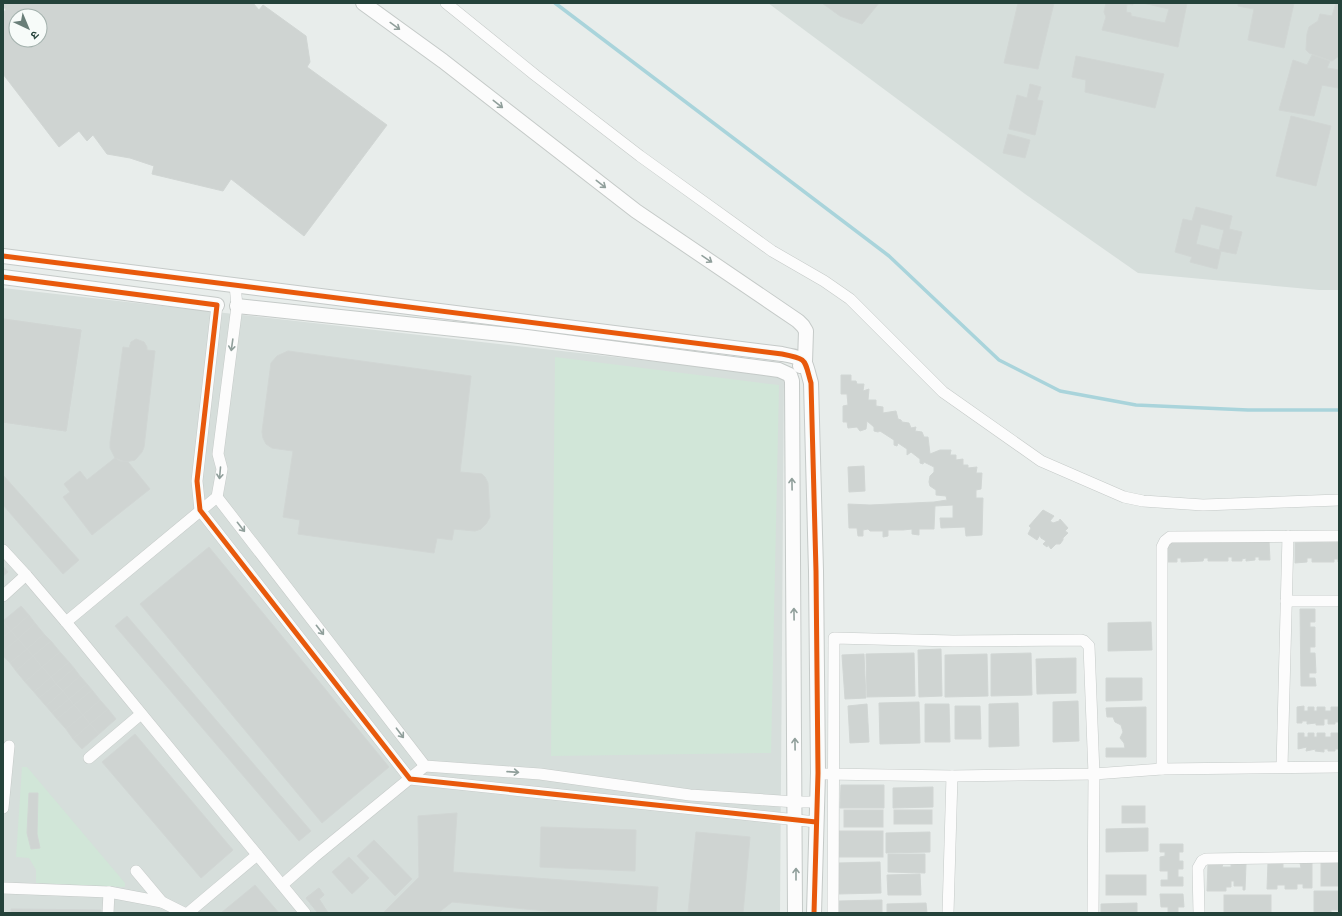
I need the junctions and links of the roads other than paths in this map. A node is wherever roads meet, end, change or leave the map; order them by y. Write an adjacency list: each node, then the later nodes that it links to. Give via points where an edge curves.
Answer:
1 (363, 3): 8 (street, one-way to 8, via 443,61 636,211 798,320 806,331)
2 (446, 3): 11 (street, via 535,76 640,156 772,252 850,299 943,392 1041,461 1124,497 1143,501 1203,505)
3 (3, 256): 5 (street)
4 (3, 277): 6 (street)
5 (235, 286): 7 (street); 8 (street, via 782,354 802,358)
6 (217, 306): 12 (street, via 197,481)
7 (238, 306): 9 (street, via 520,336 779,370); 10 (street, one-way to 10, via 218,454 222,469)
8 (805, 362): 9 (street); 28 (street, via 811,383)
9 (790, 375): 33 (street, one-way to 9)
10 (217, 497): 12 (street); 24 (street, one-way to 24)
11 (1339, 500)
12 (200, 510): 20 (street); 32 (street)
13 (1288, 536): 14 (street); 18 (street); 27 (street, via 1170,537 1165,541 1162,547)
14 (1339, 536)
15 (3, 550): 16 (street)
16 (26, 575): 17 (street); 20 (street)
17 (3, 596)
18 (1286, 601): 19 (street); 25 (street)
19 (1339, 601)
20 (66, 622): 21 (street)
21 (140, 714): 23 (street); 38 (street)
22 (9, 744): 35 (street)
23 (89, 758)
24 (425, 766): 32 (street); 33 (street, one-way to 33, via 540,774 690,795)
25 (1282, 767): 26 (street); 27 (street)
26 (1339, 767)
27 (1162, 769): 30 (street)
28 (818, 773): 29 (street); 34 (street)
29 (833, 774): 30 (street, via 834,638 1084,641 1089,646); 31 (street); 51 (street)
30 (1094, 774): 31 (street); 53 (street)
31 (952, 776): 52 (street)
32 (410, 779): 36 (street); 41 (street)
33 (796, 802): 34 (street); 36 (street)
34 (816, 802): 37 (street)
35 (3, 808)
36 (796, 820): 37 (street); 49 (street, one-way to 36)
37 (816, 822): 50 (street)
38 (257, 855): 41 (street); 47 (street)
39 (1339, 857): 54 (street, via 1206,858 1198,868)
40 (136, 871): 44 (street)
41 (282, 885): 48 (street)
42 (3, 888): 43 (street)
43 (109, 892): 44 (street); 45 (street)
44 (162, 902): 46 (street)
45 (108, 913)
46 (184, 913)
47 (188, 913)
48 (305, 913)
49 (795, 913)
50 (814, 913)
51 (832, 913)
52 (948, 913)
53 (1093, 913)
54 (1199, 913)

